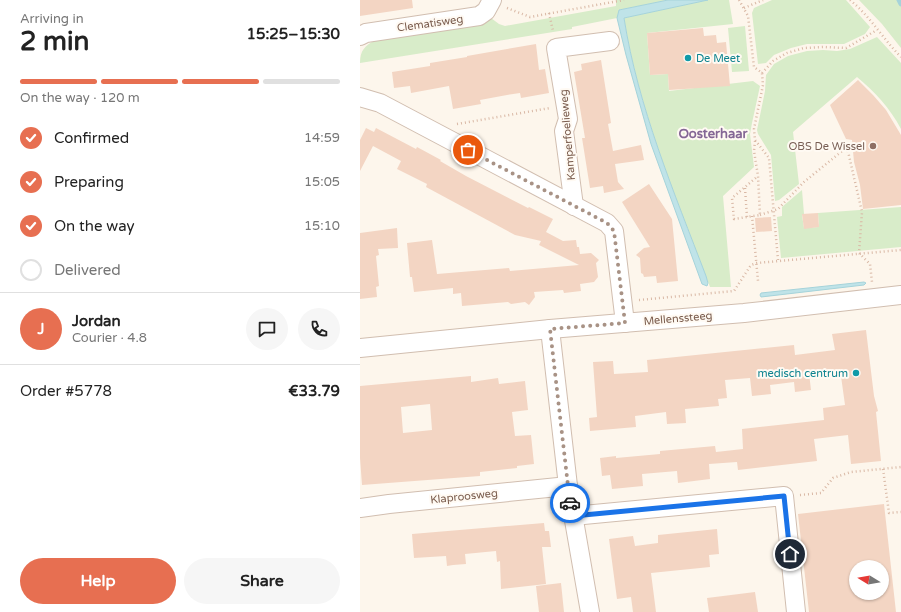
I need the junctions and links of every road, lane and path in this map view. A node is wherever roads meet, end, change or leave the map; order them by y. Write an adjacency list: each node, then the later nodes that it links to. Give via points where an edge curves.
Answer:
1 (624, 0): 5 (path, via 530,17)
2 (739, 0): 6 (path)
3 (763, 0): 6 (path)
4 (850, 0): 7 (path, via 860,8)
5 (492, 1): 8 (street, Clematisweg, via 486,12 479,16 366,32)
6 (744, 8): 11 (path, via 748,16 754,67)
7 (877, 30): 10 (path); 11 (path, via 846,48 804,48 787,53 773,61)
8 (360, 36)
9 (610, 41): 13 (street, Kamperfoelieweg, via 556,48)
10 (901, 57)
11 (762, 73): 15 (path, via 763,85 754,129)
12 (360, 97): 14 (street, via 380,103)
13 (566, 106): 14 (path); 20 (street, Kamperfoelieweg, via 568,119 564,131)
14 (429, 129): 20 (street)
15 (755, 140): 18 (path); 21 (path, via 769,158)
16 (852, 143): 17 (path)
17 (847, 147): 21 (path, via 804,182 778,209); 26 (path, via 862,212)
18 (758, 176): 19 (path); 22 (path)
19 (745, 187): 24 (path); 24 (path, via 732,198 734,219)
20 (574, 206): 32 (street, via 607,223 614,231)
21 (773, 210): 22 (path); 27 (path)
22 (760, 215): 23 (path)
23 (752, 216): 24 (path); 28 (path)
24 (747, 217)
25 (901, 250): 26 (path)
26 (859, 253): 27 (path); 31 (path, via 870,264)
27 (778, 261): 28 (path)
28 (756, 263): 29 (path); 32 (path, via 751,265 734,291)
29 (758, 281)
30 (901, 295): 31 (street, Mellenssteeg)
31 (873, 298): 33 (street, Mellenssteeg)
32 (622, 302): 33 (street)
33 (625, 323): 34 (street, Mellenssteeg)
34 (550, 329): 35 (street, Mellenssteeg); 38 (street)
35 (360, 348)
36 (901, 467): 37 (path)
37 (884, 469): 39 (path, via 851,472 833,478 821,493); 41 (path, via 888,514)
38 (568, 486): 40 (street, Klaproosweg); 42 (street)
39 (784, 496): 42 (street); 44 (street)
40 (360, 508)
41 (901, 512)
42 (573, 516): 43 (street)
43 (590, 612)
44 (796, 612)

